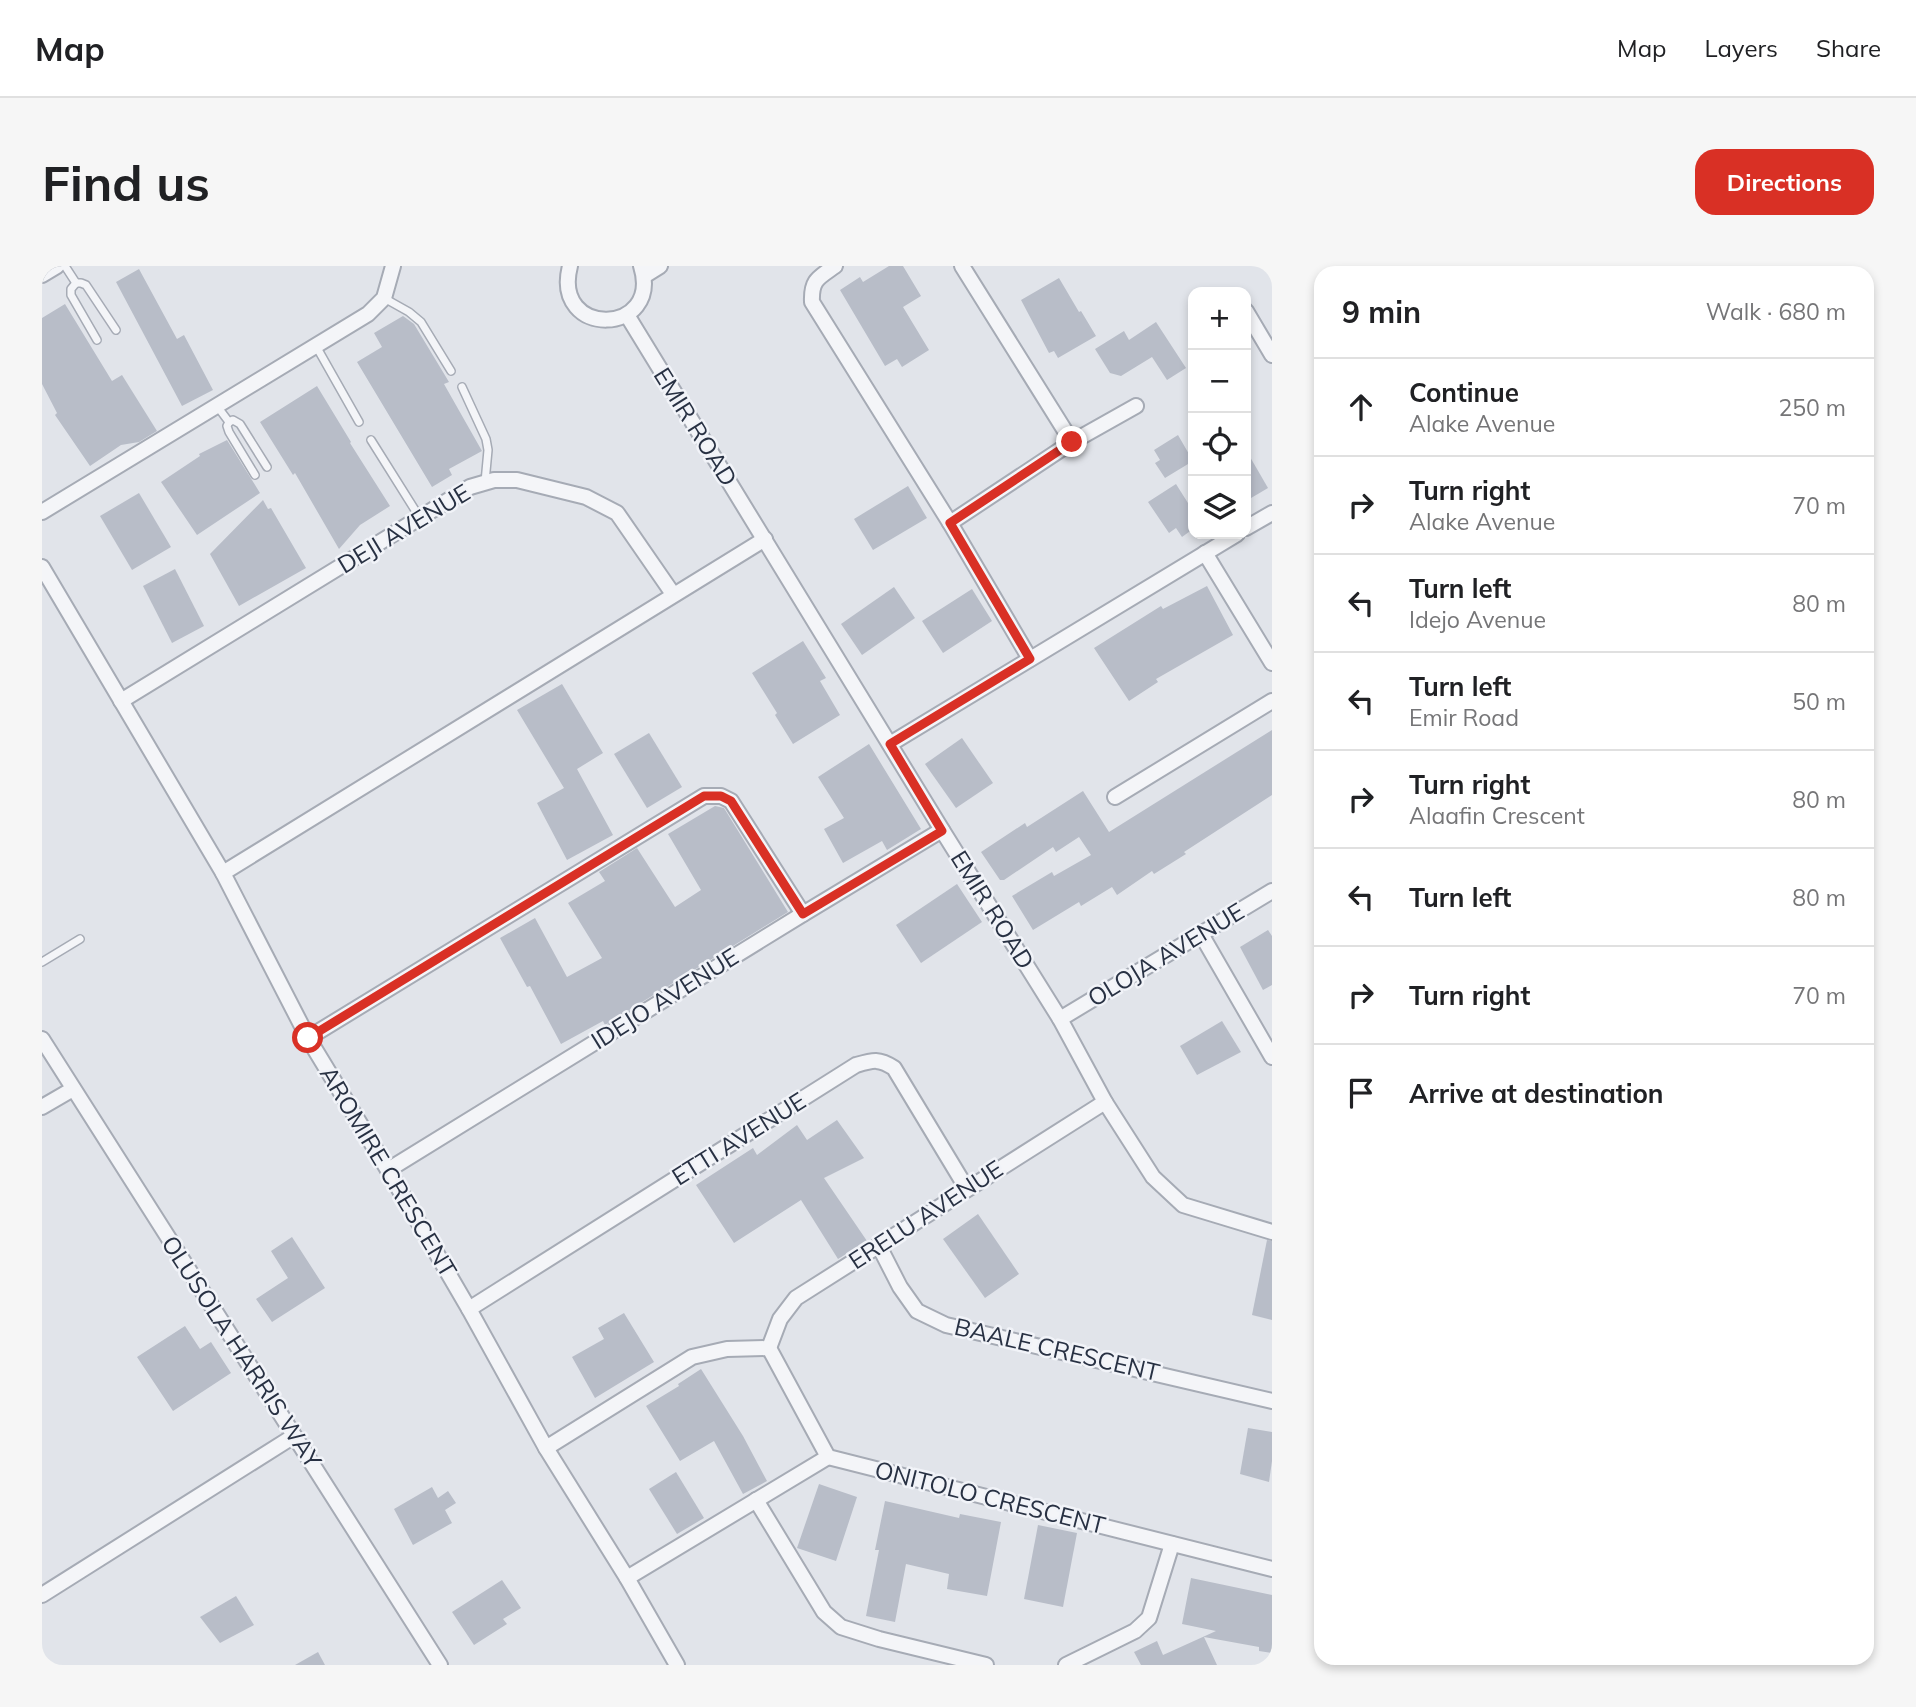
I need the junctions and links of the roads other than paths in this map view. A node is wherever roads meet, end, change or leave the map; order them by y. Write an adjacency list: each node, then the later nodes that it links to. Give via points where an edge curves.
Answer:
1 (57, 266): 9 (street)
2 (65, 266): 10 (lane)
3 (393, 266): 11 (street)
4 (570, 266): 12 (street, via 568,290 580,311 603,321)
5 (660, 266): 8 (street)
6 (835, 266): 32 (street, via 811,287 812,302)
7 (962, 266): 25 (street)
8 (643, 271): 12 (street, via 641,298)
9 (42, 275)
10 (76, 284): 14 (lane, via 86,285); 15 (lane, via 71,295)
11 (384, 298): 16 (street, via 368,314); 18 (lane, via 421,322)
12 (627, 315): 34 (street, EMIR ROAD)
13 (1251, 319): 17 (street)
14 (116, 330)
15 (97, 340)
16 (316, 346): 20 (street); 23 (lane)
17 (1272, 355)
18 (451, 371)
19 (461, 387): 28 (lane, via 486,439)
20 (217, 405): 22 (lane); 29 (street)
21 (1136, 406): 25 (street)
22 (229, 422): 26 (lane, via 240,424); 27 (lane, via 229,432)
23 (359, 422)
24 (371, 440): 31 (lane)
25 (1072, 442): 32 (street)
26 (267, 467)
27 (255, 475)
28 (485, 482): 31 (street, DEJI AVENUE); 38 (street, DEJI AVENUE, via 517,480 553,487 617,513)
29 (42, 512)
30 (1272, 513): 33 (street)
31 (420, 517): 41 (street, DEJI AVENUE)
32 (950, 523): 39 (street)
33 (1251, 525)
34 (765, 539): 38 (street); 43 (street, EMIR ROAD)
35 (1229, 539): 36 (street)
36 (1205, 553): 39 (street); 40 (street)
37 (42, 568): 41 (street, AROMIRE CRESCENT)
38 (673, 594): 46 (street)
39 (1030, 659): 43 (street)
40 (1272, 663)
41 (121, 701): 46 (street, AROMIRE CRESCENT)
42 (1272, 701): 44 (street)
43 (890, 744): 45 (street, EMIR ROAD)
44 (1115, 797)
45 (942, 831): 48 (street, IDEJO AVENUE); 52 (street, EMIR ROAD)
46 (223, 873): 53 (street, AROMIRE CRESCENT)
47 (1272, 891): 49 (street, OLOJA AVENUE)
48 (803, 914): 53 (street, via 731,801 704,796); 59 (street, IDEJO AVENUE)
49 (1201, 934): 52 (street, OLOJA AVENUE); 55 (street)
50 (80, 939): 51 (lane)
51 (42, 962)
52 (1060, 1018): 57 (street, EMIR ROAD)
53 (308, 1038): 59 (street, AROMIRE CRESCENT)
54 (42, 1039): 56 (street, OLUSOLA HARRIS WAY)
55 (1272, 1057)
56 (73, 1089): 58 (street); 66 (street, OLUSOLA HARRIS WAY)
57 (1105, 1102): 60 (street, ERELU AVENUE); 61 (street, EMIR ROAD, via 1153,1177 1183,1205)
58 (42, 1107)
59 (388, 1170): 63 (street, AROMIRE CRESCENT)
60 (967, 1189): 62 (street, ERELU AVENUE); 63 (street, ETTI AVENUE, via 894,1068 873,1060 856,1065)
61 (1272, 1232)
62 (879, 1246): 64 (street, ERELU AVENUE, via 796,1298 780,1319); 65 (street, BAALE CRESCENT, via 917,1311 946,1325)
63 (469, 1309): 67 (street, AROMIRE CRESCENT)
64 (769, 1348): 67 (street, via 727,1349 692,1357); 68 (street)
65 (1272, 1401)
66 (295, 1436): 73 (street); 74 (street, OLUSOLA HARRIS WAY)
67 (546, 1448): 72 (street, AROMIRE CRESCENT)
68 (828, 1457): 69 (street); 70 (street, ONITOLO CRESCENT)
69 (756, 1500): 72 (street); 76 (street, via 824,1612 841,1628)
70 (1172, 1545): 71 (street, ONITOLO CRESCENT); 77 (street, via 1149,1618 1135,1631)
71 (1272, 1569)
72 (627, 1578): 75 (street, AROMIRE CRESCENT)
73 (42, 1595)
74 (440, 1665)
75 (677, 1665)
76 (986, 1665)
77 (1066, 1665)

